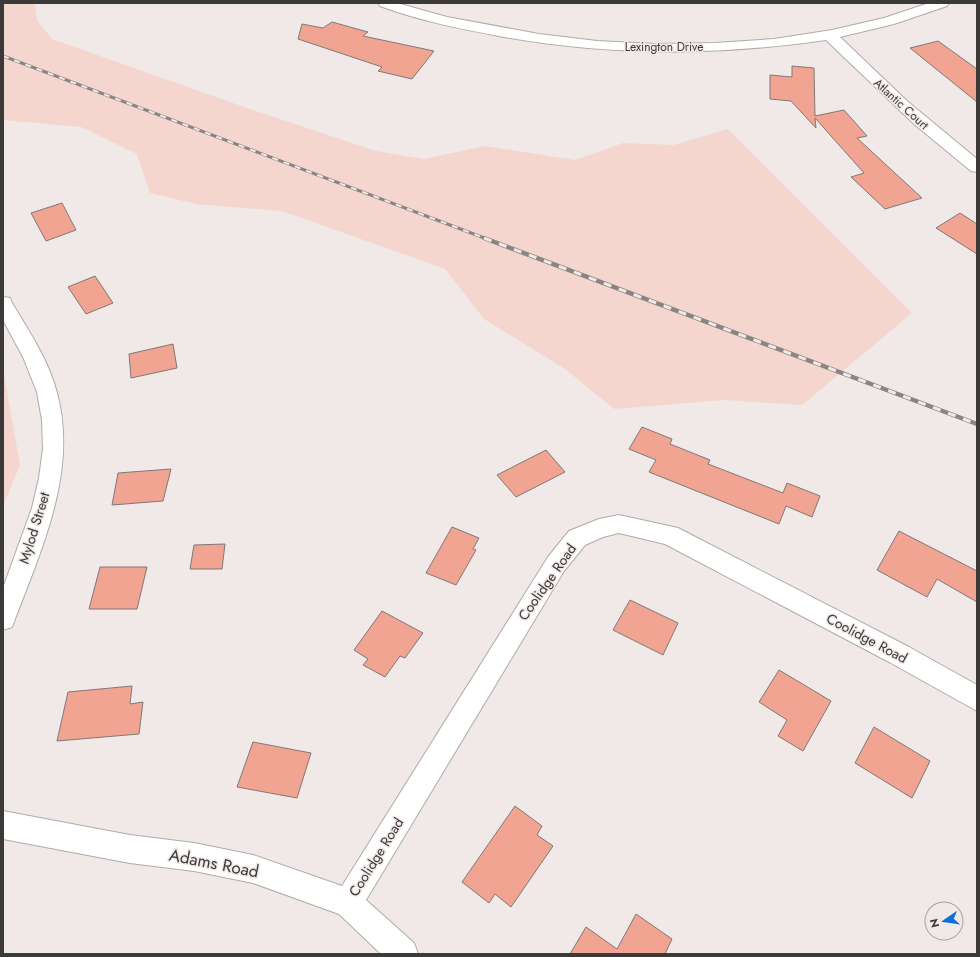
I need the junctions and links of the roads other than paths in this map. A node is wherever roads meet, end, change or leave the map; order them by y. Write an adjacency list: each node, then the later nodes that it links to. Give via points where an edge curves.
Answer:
1 (385, 3): 3 (street, Lexington Drive, via 422,15 516,36 634,48 695,48)
2 (942, 3): 3 (street, Lexington Drive, via 887,21)
3 (830, 35): 4 (street, Atlantic Court, via 912,115)
4 (977, 167)
5 (3, 303): 6 (street, Mylod Street, via 36,363 48,394 54,428 51,464 42,510)
6 (3, 619)
7 (977, 699): 9 (street, Coolidge Road, via 900,655 670,535 619,524 599,528 577,538 556,564)
8 (3, 825): 9 (street, Adams Road, via 254,869)
9 (348, 903): 10 (street, Adams Road)
10 (403, 954)

